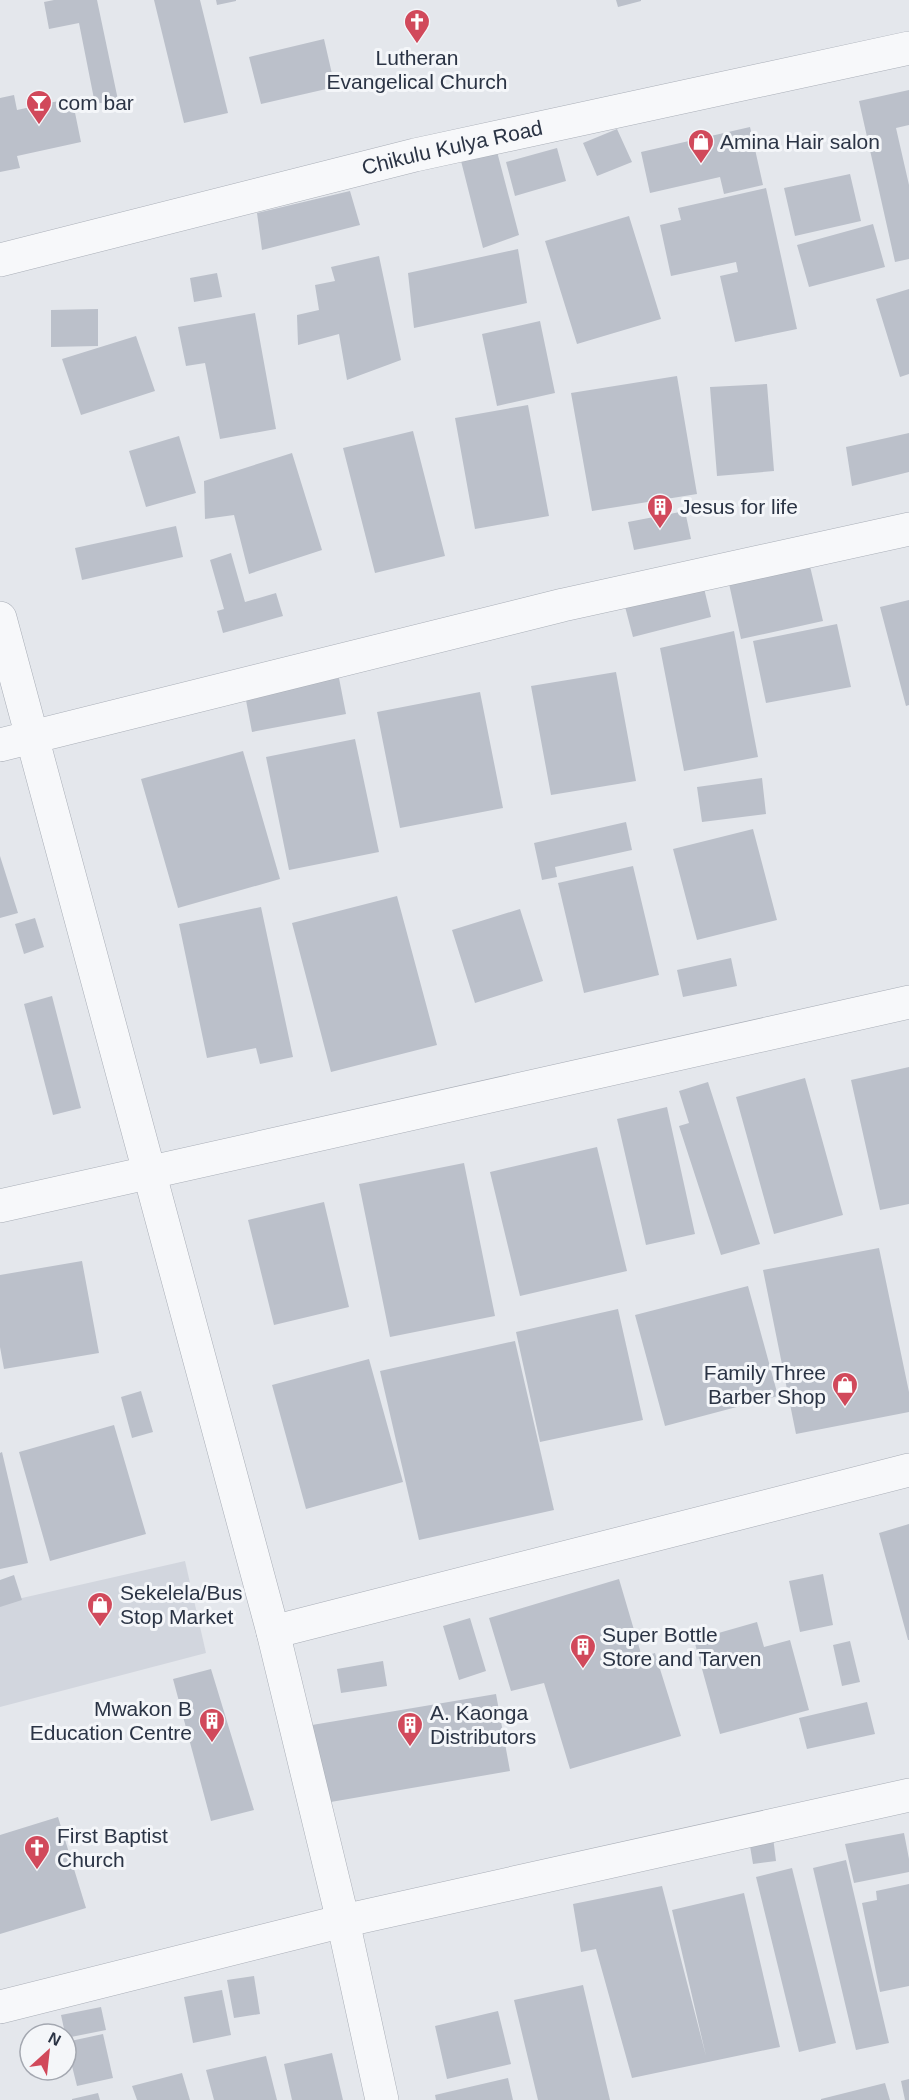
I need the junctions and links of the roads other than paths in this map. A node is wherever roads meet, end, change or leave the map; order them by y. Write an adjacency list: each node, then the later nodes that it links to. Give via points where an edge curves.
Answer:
1 (909, 48): 2 (street, Chikulu Kulya Road, via 415,154)
2 (0, 260)
3 (909, 529): 5 (street, via 563,604)
4 (0, 618): 5 (street)
5 (31, 738): 6 (street); 8 (street)
6 (0, 746)
7 (909, 1002): 8 (street)
8 (150, 1172): 9 (street); 11 (street)
9 (0, 1206)
10 (909, 1470): 11 (street)
11 (273, 1632): 13 (street)
12 (909, 1795): 13 (street)
13 (343, 1921): 14 (street); 15 (street)
14 (0, 2007)
15 (382, 2100)

